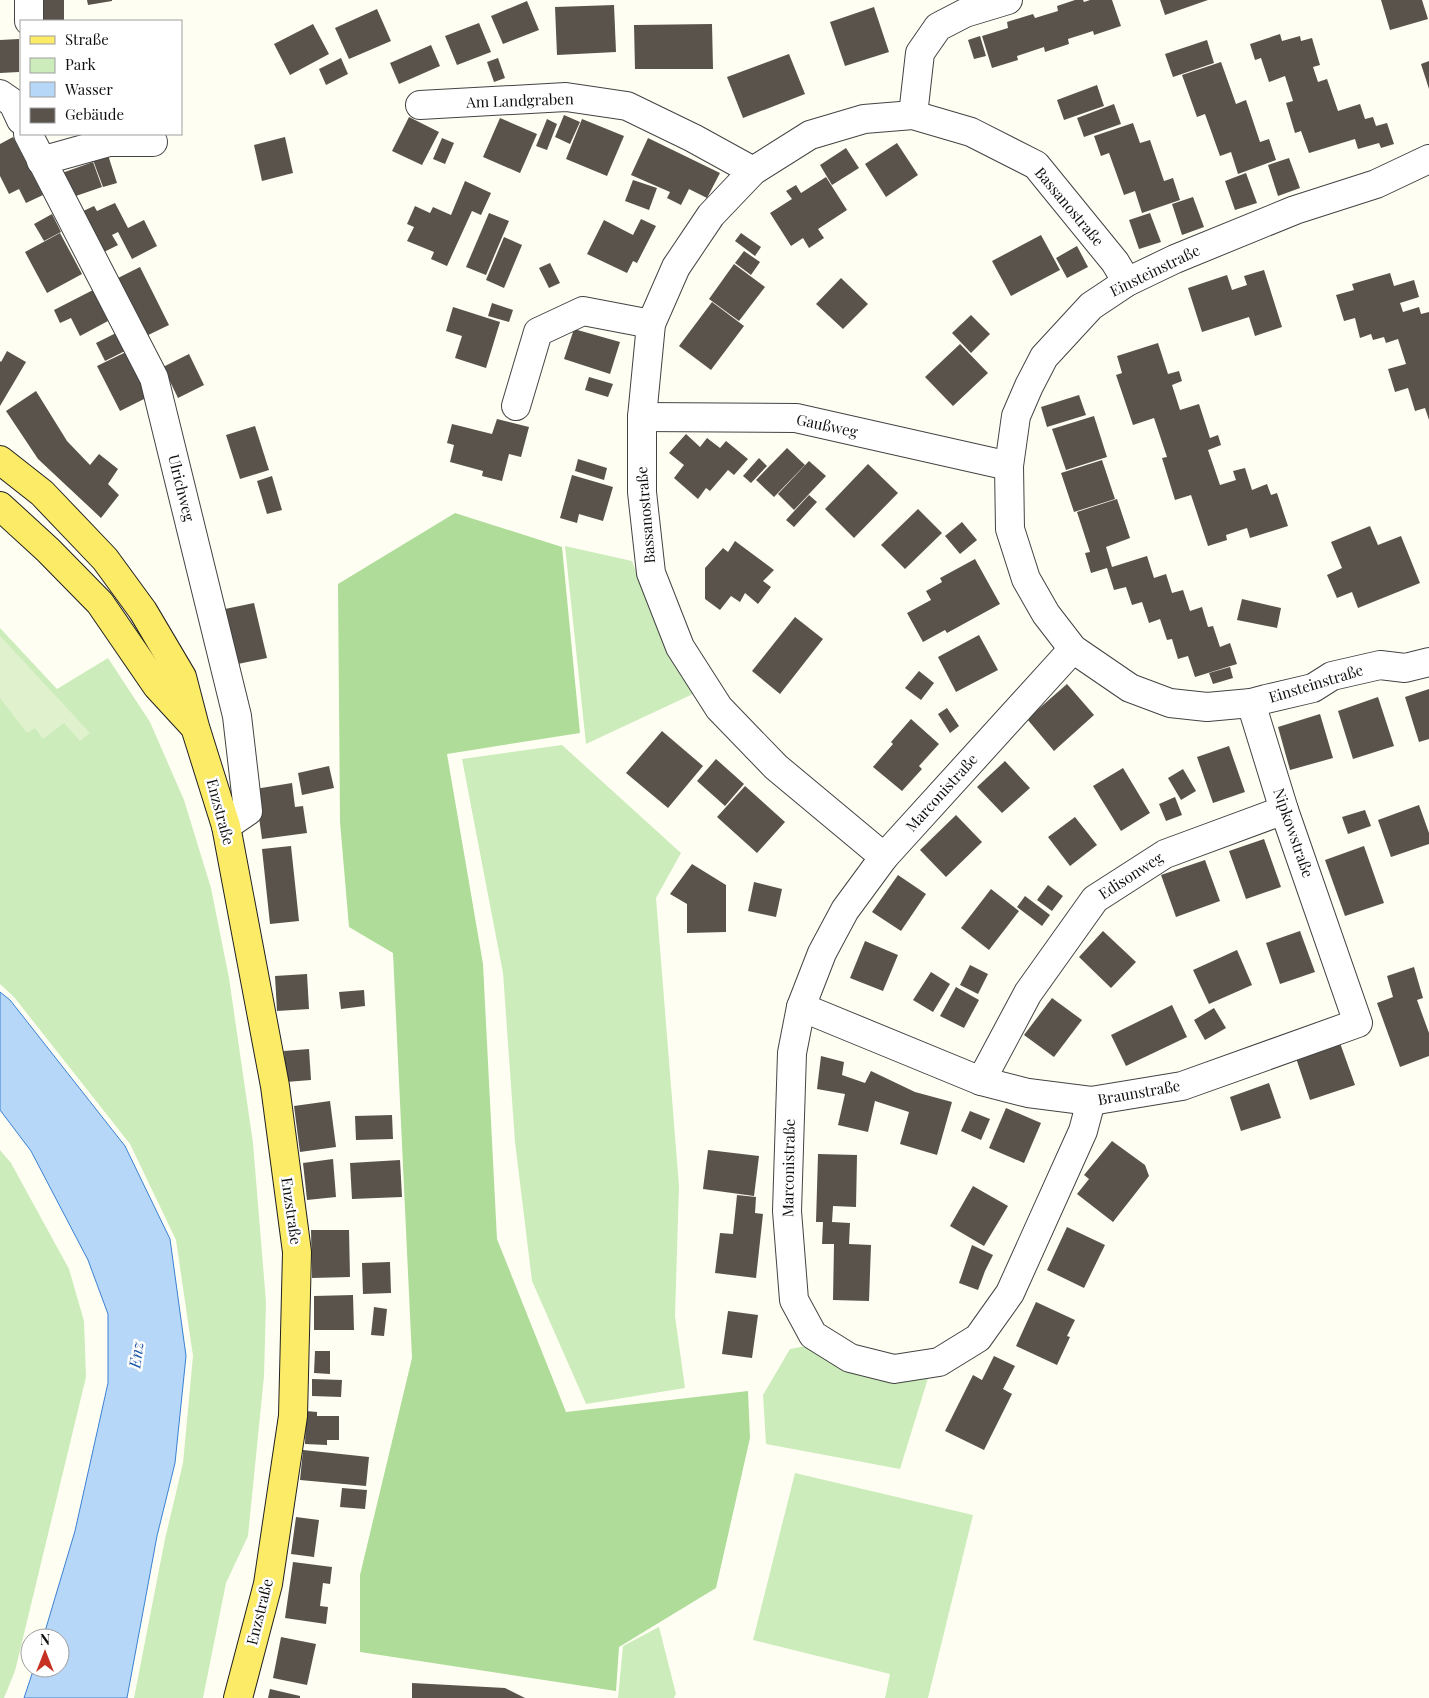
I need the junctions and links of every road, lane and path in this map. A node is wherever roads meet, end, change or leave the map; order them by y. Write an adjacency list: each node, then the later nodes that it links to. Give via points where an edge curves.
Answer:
1 (30, 0): 3 (street)
2 (1008, 0): 5 (street, via 966,13 938,27 920,53)
3 (29, 20)
4 (420, 105): 10 (street, Am Landgraben, via 566,96 626,106)
5 (913, 115): 10 (street, Bassanostraße, via 864,119 810,135); 11 (street, Bassanostraße, via 971,132 1036,165 1115,262)
6 (28, 135): 9 (street)
7 (153, 142): 9 (street, via 109,142)
8 (1429, 158): 11 (street, Einsteinstraße, via 1376,184 1295,210)
9 (41, 161): 25 (street, Ulrichweg, via 154,378 237,716 248,811)
10 (753, 171): 12 (street, Bassanostraße, via 711,215 676,267)
11 (1127, 282): 16 (street, Einsteinstraße, via 1091,306 1044,357 1016,416)
12 (651, 324): 13 (street, via 583,311 538,332); 14 (street, Bassanostraße)
13 (516, 406)
14 (642, 417): 16 (street, Gaußweg, via 796,418); 26 (street, Bassanostraße, via 642,492 651,573 680,646 718,708 776,767)
15 (0, 460): 18 (main road, Enzstraße, via 42,493)
16 (1009, 466): 20 (street, Einsteinstraße, via 1010,529 1026,579 1046,614)
17 (0, 506): 19 (main road, Enzstraße)
18 (72, 525): 19 (main road); 23 (main road, Enzstraße, via 105,559 143,611 182,676)
19 (48, 550): 23 (main road, Enzstraße, via 100,603 157,686)
20 (1073, 648): 22 (street, Einsteinstraße, via 1130,688 1170,703 1207,706); 26 (street, Marconistraße)
21 (1429, 662): 22 (street, Einsteinstraße, via 1405,668 1380,665 1332,676 1313,688)
22 (1250, 703): 24 (street, Nipkowstraße)
23 (195, 727): 25 (main road, Enzstraße)
24 (1284, 810): 27 (street, Nipkowstraße); 29 (street, Edisonweg, via 1164,854 1095,899 1028,993)
25 (226, 826): 31 (main road, Enzstraße, via 275,1086 297,1252 293,1416 268,1584)
26 (884, 857): 28 (street, Marconistraße, via 845,910 822,953)
27 (1338, 963): 30 (street, Braunstraße, via 1358,1023 1182,1086)
28 (802, 1007): 29 (street, Braunstraße); 30 (street, Marconistraße, via 792,1053 787,1211 794,1300 813,1335 850,1358 894,1369 921,1365 939,1362 978,1338 1010,1293 1083,1131)
29 (981, 1081): 30 (street, Braunstraße, via 1028,1093)
30 (1091, 1102)
31 (238, 1698)

